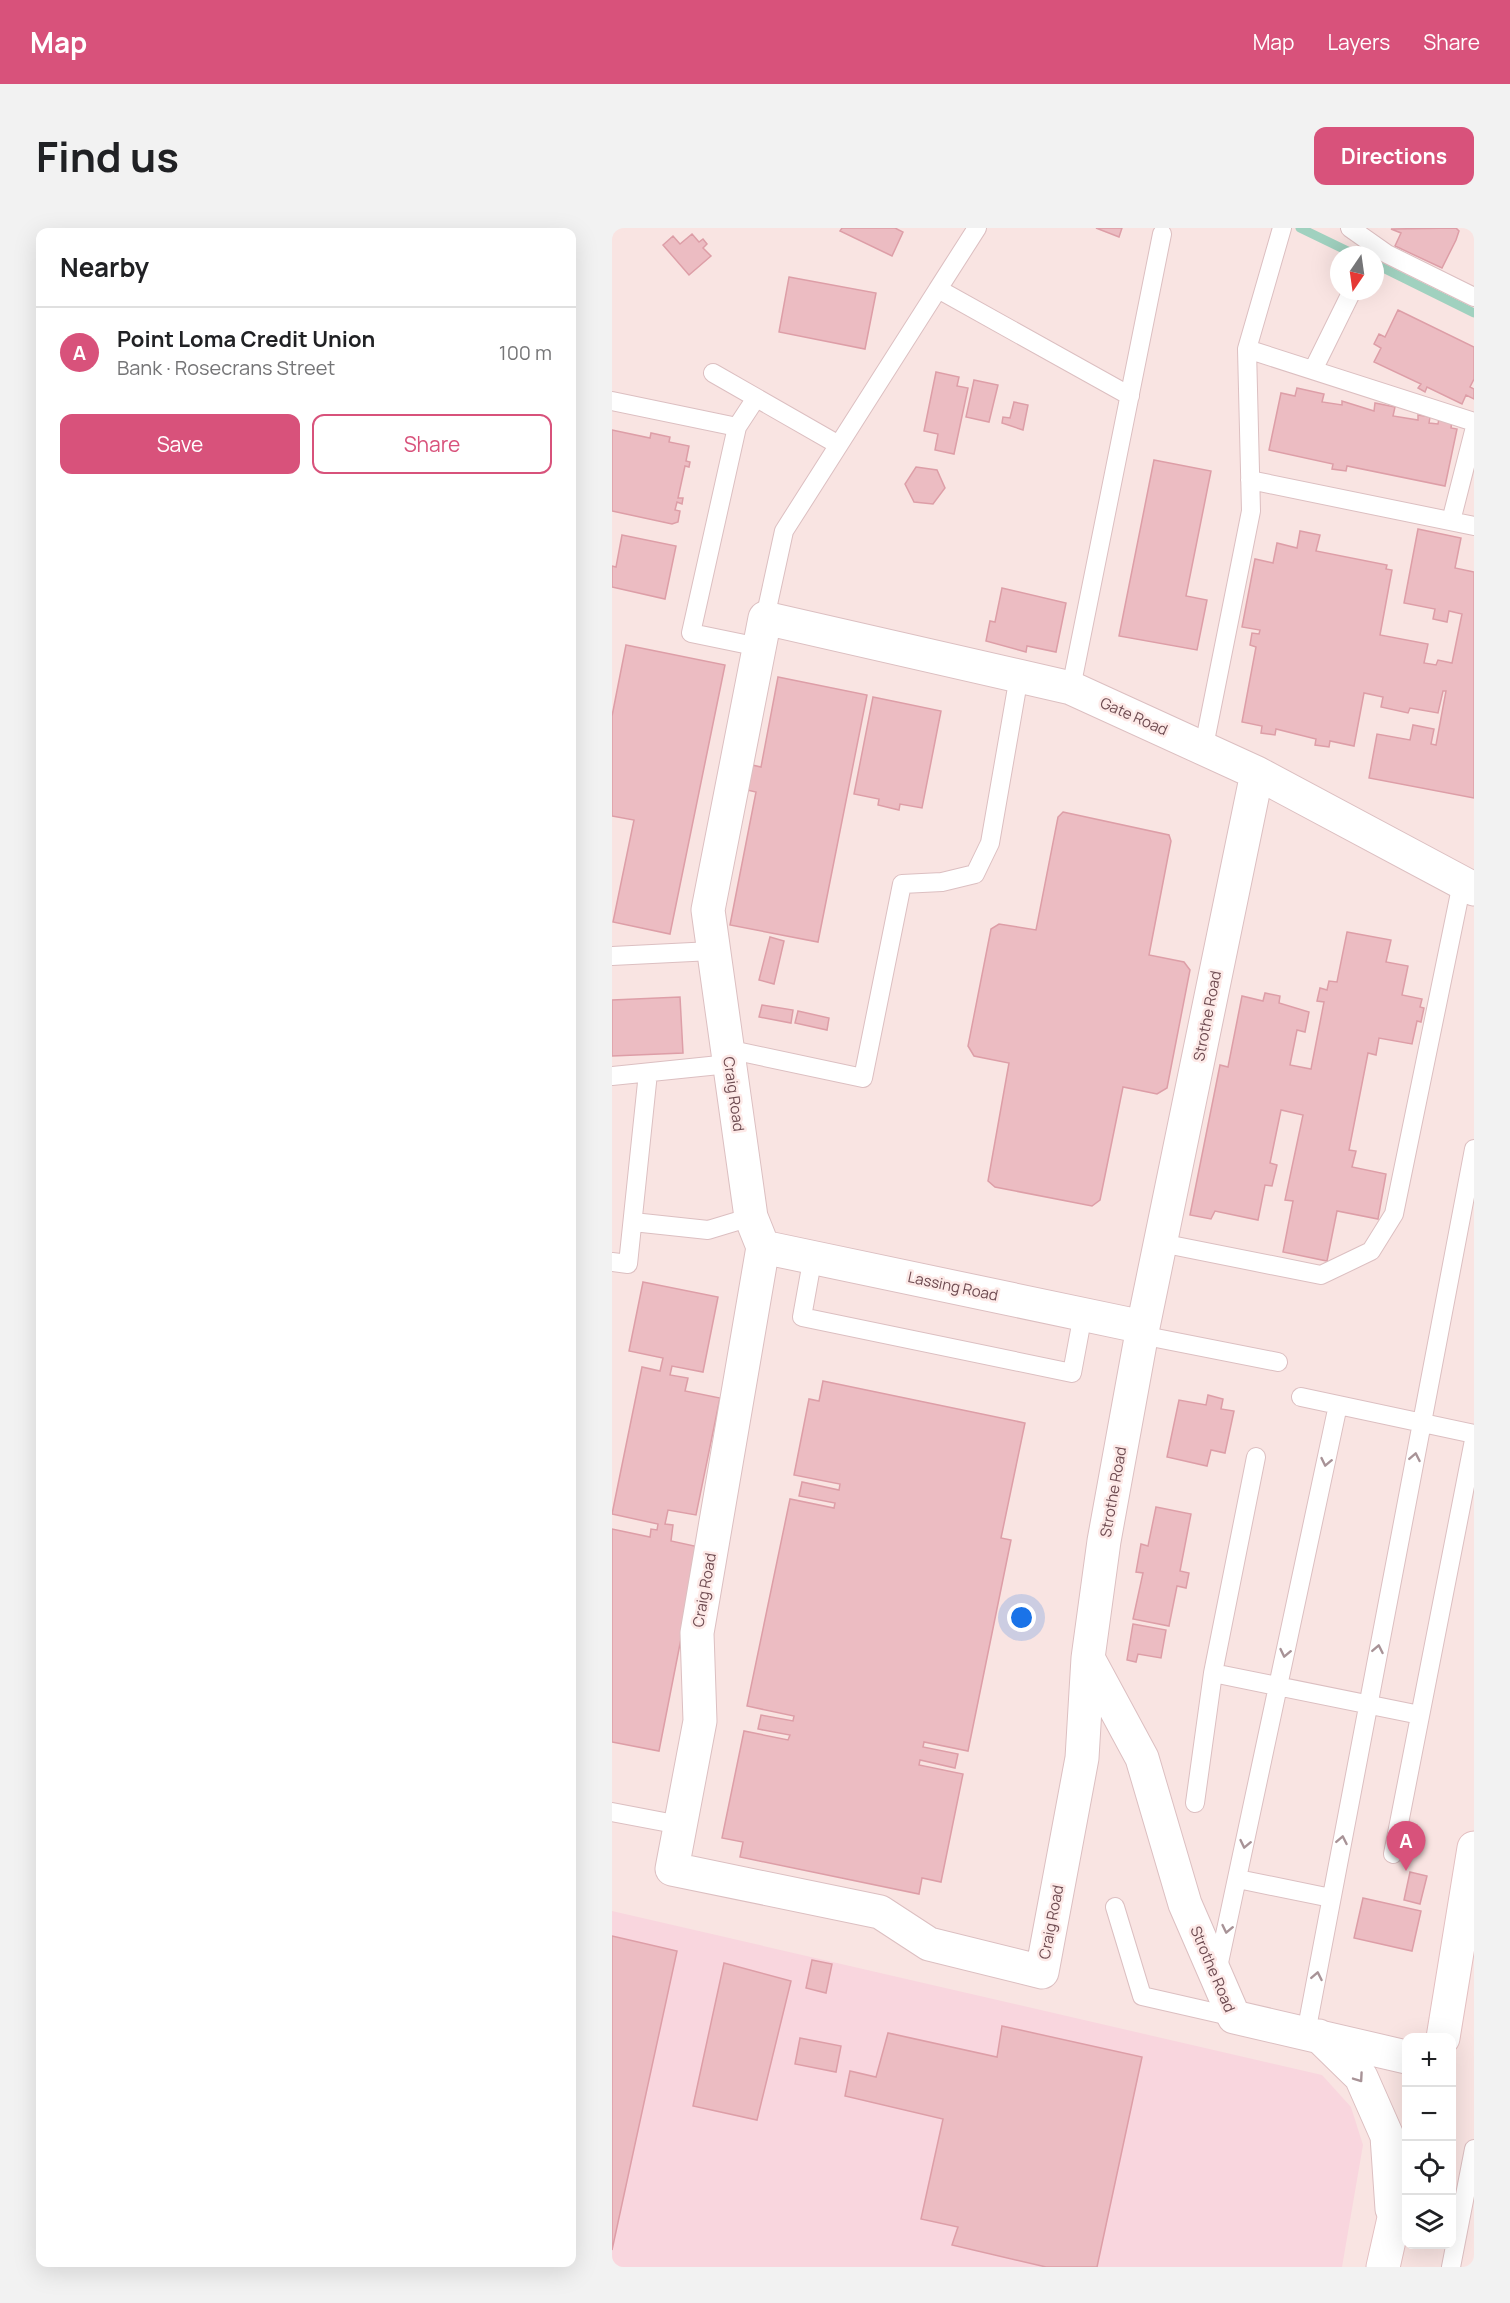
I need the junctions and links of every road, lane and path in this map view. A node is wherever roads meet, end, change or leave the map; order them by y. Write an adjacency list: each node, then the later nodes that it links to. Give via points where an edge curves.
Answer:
1 (977, 228): 5 (lane)
2 (1282, 228): 8 (lane)
3 (1350, 228): 6 (lane, via 1387,254)
4 (1162, 234): 11 (lane)
5 (938, 289): 11 (lane); 17 (lane)
6 (1474, 297)
7 (1348, 300): 9 (lane)
8 (1247, 349): 9 (lane); 18 (lane)
9 (1313, 370): 14 (lane)
10 (713, 373): 12 (lane)
11 (1130, 396): 23 (lane)
12 (756, 398): 15 (lane); 17 (lane)
13 (612, 401): 15 (lane)
14 (1474, 422)
15 (737, 427): 21 (lane, via 691,633)
16 (1474, 431): 19 (lane)
17 (837, 444): 21 (lane, via 784,531)
18 (1250, 480): 19 (lane); 24 (lane, via 1251,512)
19 (1451, 521): 20 (lane)
20 (1474, 526)
21 (762, 633): 22 (street, Gate Road); 27 (street, Craig Road, via 708,910)
22 (1019, 676): 23 (street, Gate Road); 29 (lane, via 990,843 975,874 942,882 902,884 863,1078)
23 (1071, 688): 24 (street, Gate Road)
24 (1204, 746): 25 (street, Gate Road)
25 (1257, 772): 26 (street, Gate Road); 35 (street, Strothe Road)
26 (1468, 886): 35 (lane, via 1394,1214 1371,1251 1321,1275)
27 (712, 951): 28 (lane); 29 (street, Craig Road)
28 (612, 956)
29 (728, 1057): 30 (lane); 34 (street, Craig Road)
30 (648, 1073): 31 (lane); 33 (lane)
31 (612, 1076)
32 (1474, 1149): 43 (lane)
33 (633, 1222): 34 (lane); 37 (lane, via 628,1264)
34 (757, 1232): 36 (street, Lassing Road); 54 (street, Craig Road, via 697,1633 700,1722)
35 (1161, 1243): 39 (street, Strothe Road)
36 (813, 1256): 38 (street, Lassing Road); 38 (lane, via 802,1317 1071,1373)
37 (612, 1262)
38 (1083, 1314): 39 (street, Lassing Road)
39 (1142, 1331): 40 (lane); 47 (street, Strothe Road, via 1104,1541)
40 (1278, 1362)
41 (1300, 1397): 42 (lane)
42 (1338, 1405): 43 (lane); 49 (lane, one-way to 49)
43 (1421, 1423): 44 (lane); 50 (lane, one-way to 43)
44 (1474, 1434)
45 (1474, 1440): 51 (lane)
46 (1256, 1457): 48 (lane)
47 (1088, 1658): 54 (street, Craig Road, via 1082,1758 1042,1972 929,1944 880,1912 672,1869); 60 (street, Strothe Road, via 1142,1758 1185,1904)
48 (1213, 1673): 49 (lane); 52 (lane)
49 (1278, 1686): 50 (lane); 57 (lane, one-way to 57)
50 (1368, 1704): 51 (lane); 58 (lane, one-way to 50)
51 (1420, 1715): 56 (lane)
52 (1195, 1803)
53 (612, 1812): 54 (lane)
54 (680, 1825)
55 (1474, 1848): 62 (street)
56 (1393, 1854)
57 (1238, 1879): 58 (lane); 60 (lane, one-way to 60)
58 (1331, 1898): 63 (lane, one-way to 58)
59 (1115, 1907): 61 (lane, via 1142,1996)
60 (1215, 1980): 61 (street, Strothe Road)
61 (1233, 2017): 63 (street, Strothe Road)
62 (1444, 2033)
63 (1312, 2034): 64 (street, Strothe Road); 67 (street, one-way to 67, via 1360,2077 1387,2136)
64 (1402, 2056)
65 (1474, 2149): 69 (lane)
66 (1402, 2188): 67 (street)
67 (1393, 2228): 68 (street)
68 (1383, 2267)
69 (1450, 2267)

